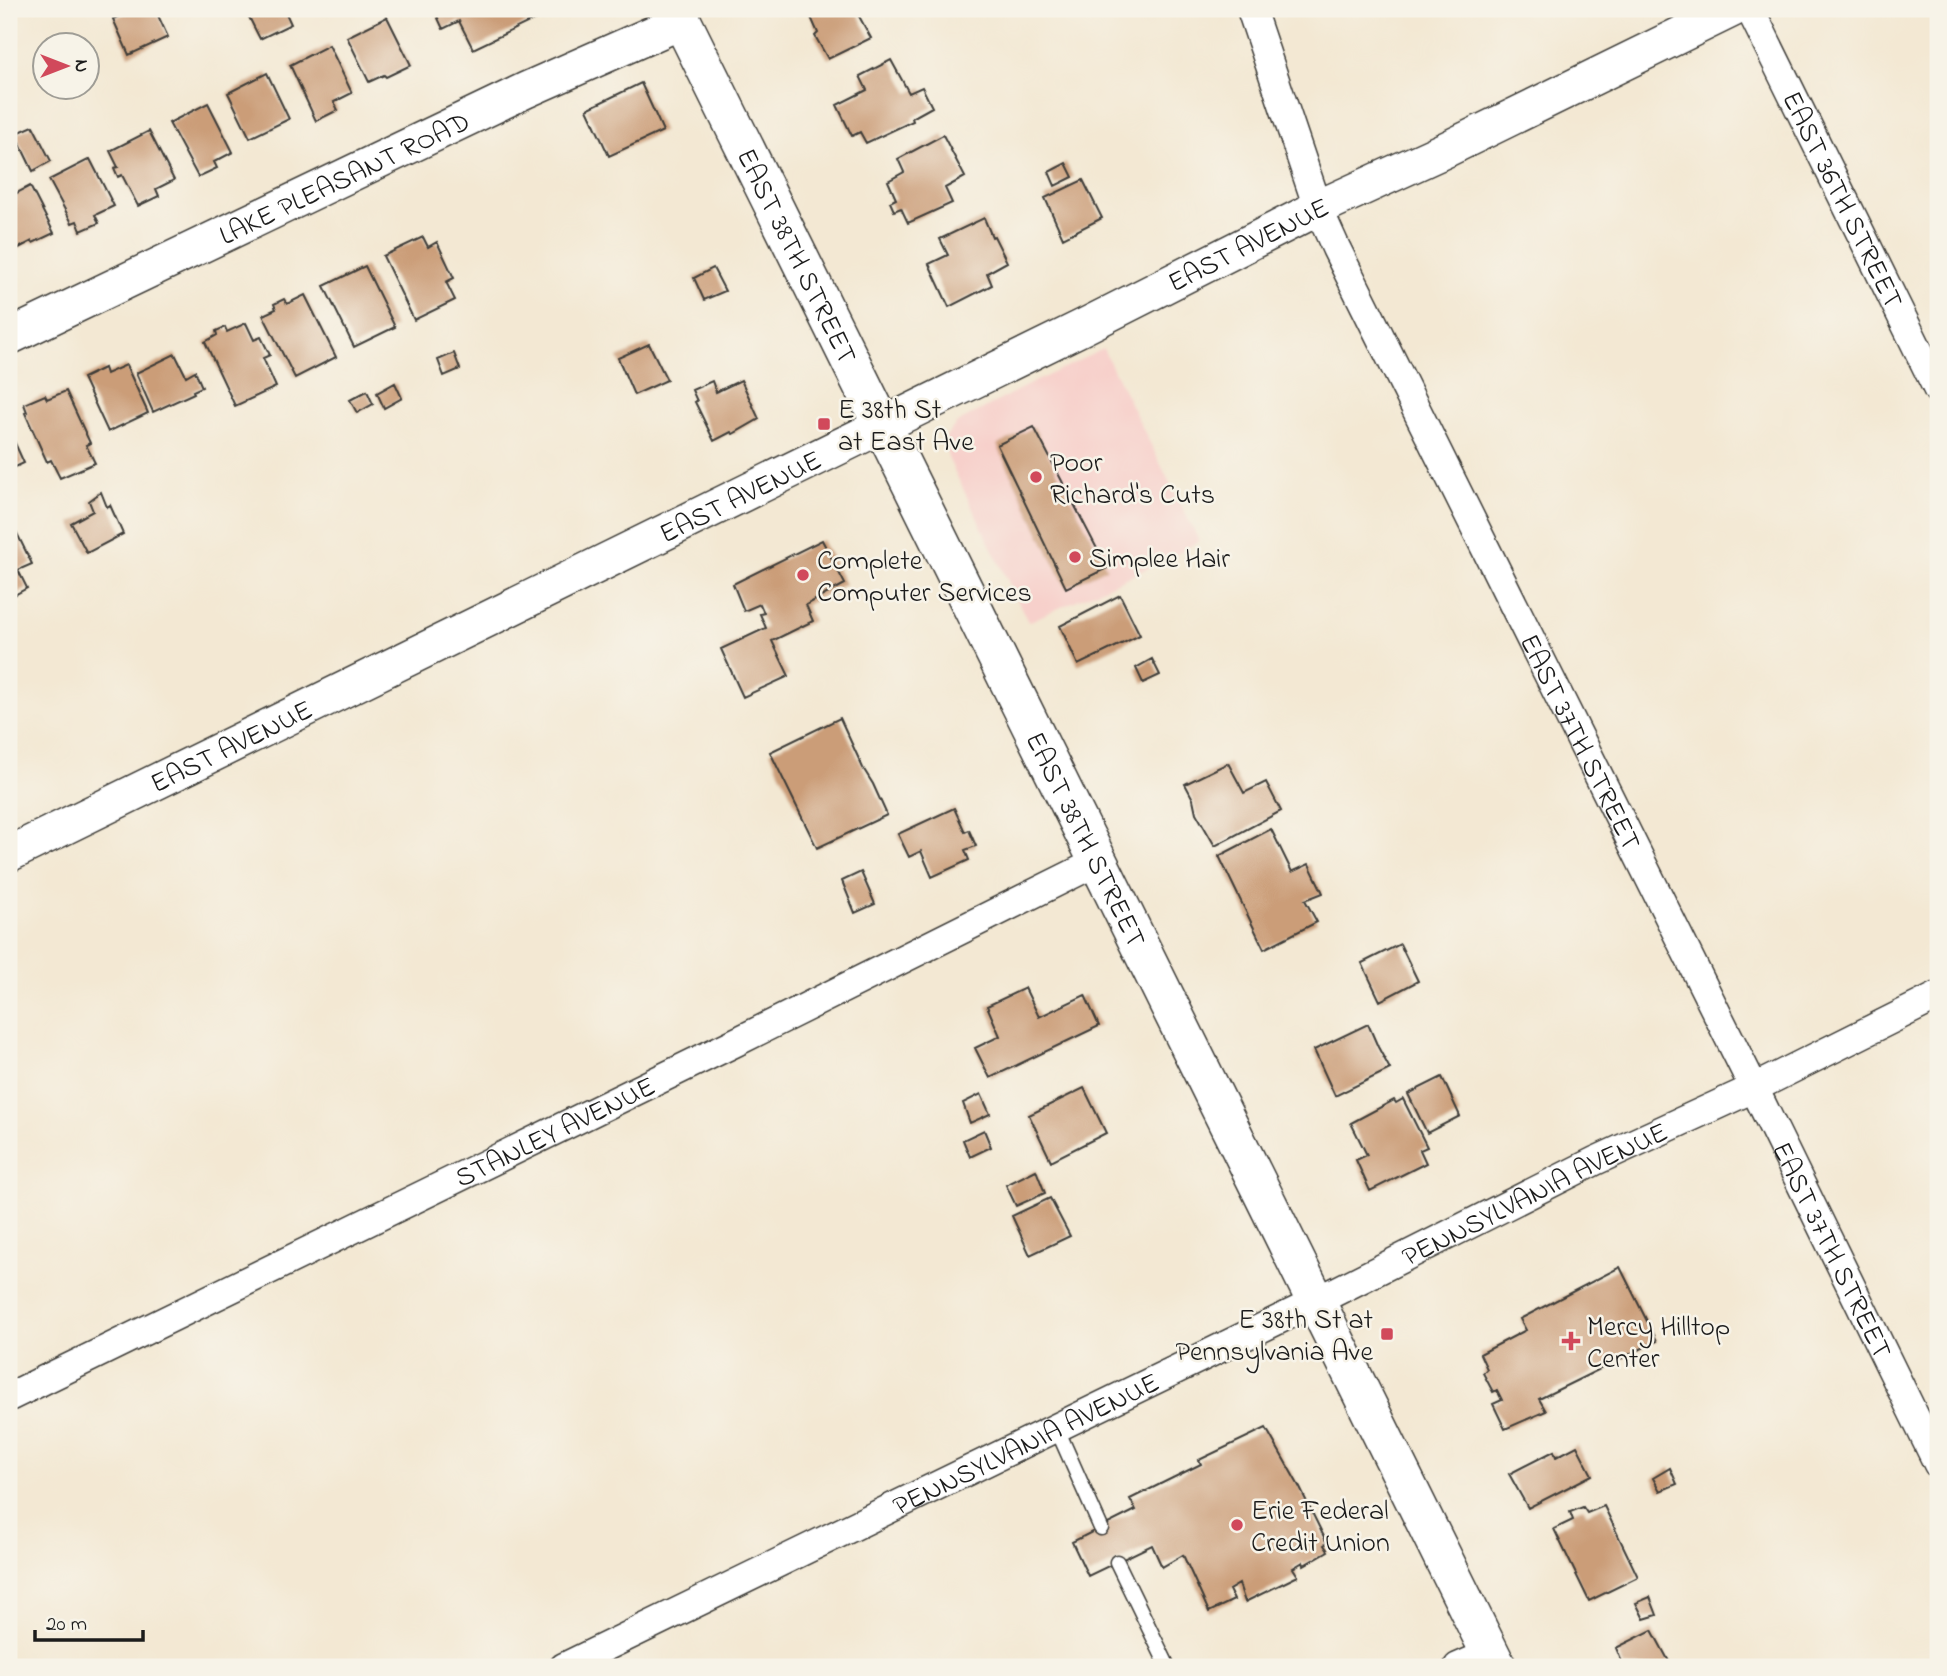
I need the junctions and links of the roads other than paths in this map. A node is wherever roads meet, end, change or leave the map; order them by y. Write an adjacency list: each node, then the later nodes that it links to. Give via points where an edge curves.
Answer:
1 (1251, 9): 5 (street, EAST 37TH STREET)
2 (1733, 9): 5 (street, EAST AVENUE)
3 (1750, 9): 7 (street, EAST 36TH STREET)
4 (679, 15): 6 (street, LAKE PLEASANT ROAD); 8 (main road, EAST 38TH STREET)
5 (1318, 208): 8 (street, EAST AVENUE); 12 (street, EAST 37TH STREET)
6 (9, 337)
7 (1938, 390)
8 (882, 426): 9 (street, EAST AVENUE); 10 (main road, EAST 38TH STREET)
9 (9, 853)
10 (1098, 861): 13 (main road, EAST 38TH STREET); 14 (street, STANLEY AVENUE)
11 (1938, 996): 12 (street, PENNSYLVANIA AVENUE)
12 (1754, 1088): 13 (street, PENNSYLVANIA AVENUE, via 1595,1161); 16 (street, EAST 37TH STREET)
13 (1317, 1301): 15 (street, PENNSYLVANIA AVENUE); 19 (main road, EAST 38TH STREET)
14 (9, 1397)
15 (1057, 1429): 17 (lane); 20 (street, PENNSYLVANIA AVENUE)
16 (1938, 1464)
17 (1101, 1528)
18 (1116, 1562): 21 (lane)
19 (1481, 1663)
20 (564, 1667)
21 (1168, 1667)

